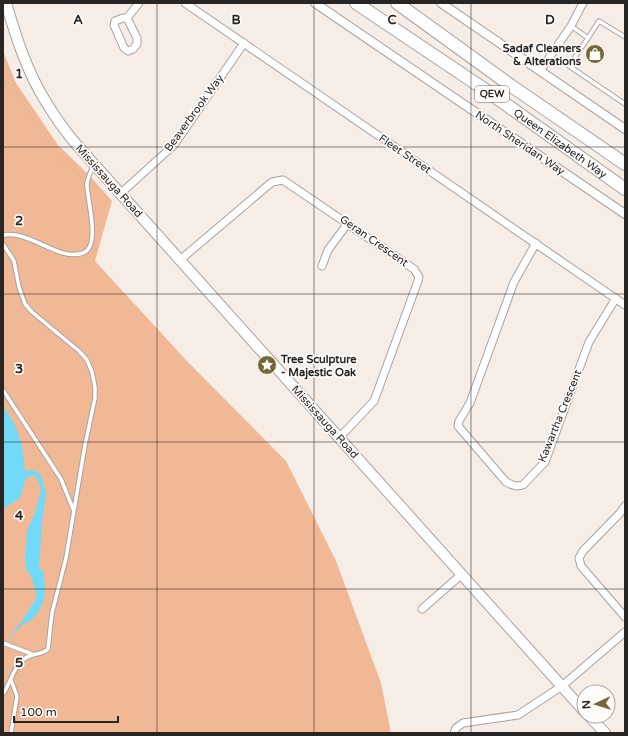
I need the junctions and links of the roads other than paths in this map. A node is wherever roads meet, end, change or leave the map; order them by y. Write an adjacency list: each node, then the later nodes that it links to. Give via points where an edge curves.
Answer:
1 (6, 3): 17 (main road, Mississauga Road, via 25,62 38,89 59,122)
2 (139, 3): 9 (street)
3 (185, 3): 13 (street, Fleet Street)
4 (315, 3): 21 (street, North Sheridan Way)
5 (356, 3): 19 (highway, Queen Elizabeth Way / QEW, via 487,91)
6 (397, 3): 18 (highway, Queen Elizabeth Way / QEW)
7 (441, 3): 14 (street)
8 (583, 3): 10 (street)
9 (128, 18)
10 (570, 26): 12 (lane); 14 (street)
11 (625, 37): 12 (lane, via 599,21)
12 (588, 38): 15 (lane, via 569,66)
13 (244, 43): 20 (street, Beaverbrook Way, via 174,145); 24 (street, Fleet Street)
14 (540, 71): 16 (street)
15 (625, 104)
16 (625, 129)
17 (93, 164): 20 (main road, Mississauga Road); 23 (lane, via 87,182 92,223 89,248 86,252 66,254 21,236)
18 (625, 164)
19 (625, 189)
20 (120, 194): 26 (main road, Mississauga Road)
21 (625, 214)
22 (348, 223): 26 (street, Geran Crescent, via 289,182 278,180 272,182); 27 (street, via 328,250); 31 (street, Geran Crescent, via 414,269 419,277 374,401)
23 (3, 235)
24 (536, 243): 28 (street, Fleet Street); 28 (street, Kawartha Crescent, via 514,282 470,403 458,426 506,482 514,486 523,485 544,462 589,342)
25 (3, 244): 33 (lane, via 14,261 25,304 79,350 92,372 95,398)
26 (180, 260): 31 (main road, Mississauga Road)
27 (322, 266)
28 (616, 298): 29 (street, Fleet Street)
29 (625, 304)
30 (3, 390): 33 (lane, via 60,479)
31 (339, 438): 34 (main road, Mississauga Road)
32 (625, 506): 36 (street, via 579,558 581,566)
33 (74, 510): 39 (lane, via 66,558 52,614 50,644 45,652)
34 (462, 574): 35 (street); 41 (main road, Mississauga Road)
35 (422, 609)
36 (625, 617)
37 (625, 632): 41 (street)
38 (3, 644): 39 (lane)
39 (32, 654): 40 (lane, via 17,666)
40 (11, 680): 42 (lane); 45 (lane, via 17,694)
41 (562, 686): 43 (main road, Mississauga Road); 46 (street, via 518,715 464,723 456,728)
42 (3, 694)
43 (576, 701)
44 (597, 724): 47 (main road)
45 (11, 733)
46 (454, 733)
47 (605, 733)

